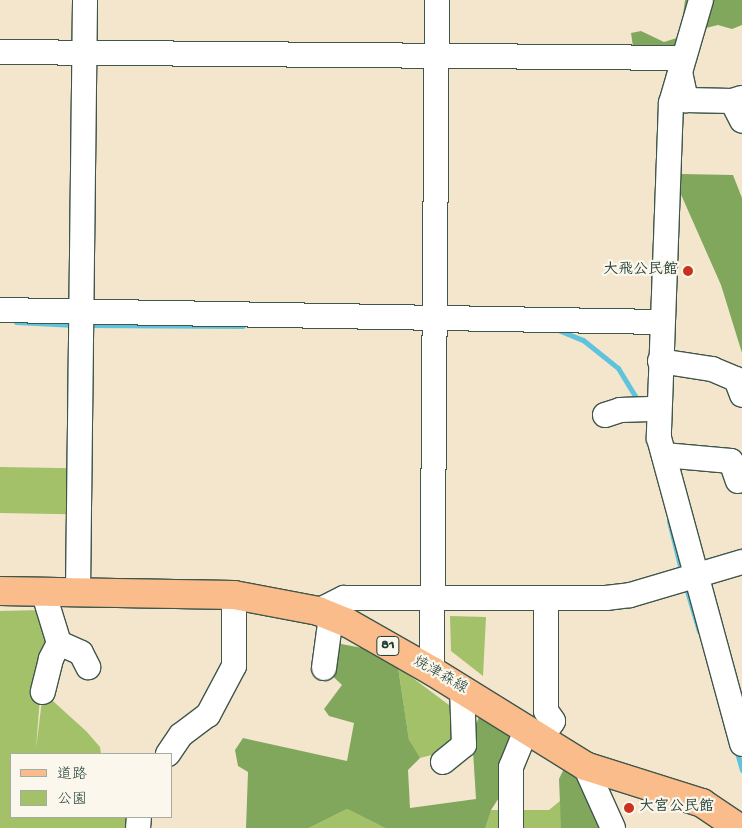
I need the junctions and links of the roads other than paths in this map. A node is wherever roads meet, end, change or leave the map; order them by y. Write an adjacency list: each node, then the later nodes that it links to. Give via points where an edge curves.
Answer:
1 (85, 0): 5 (street)
2 (437, 0): 6 (street)
3 (701, 0): 7 (street)
4 (0, 52): 5 (street)
5 (85, 53): 6 (street); 12 (street)
6 (437, 56): 7 (street); 10 (street)
7 (681, 64): 8 (street, via 686,100); 11 (street, via 672,103)
8 (739, 107)
9 (0, 310): 12 (street)
10 (435, 316): 11 (street); 12 (street); 25 (street)
11 (662, 322): 13 (street)
12 (83, 323): 23 (street)
13 (660, 361): 14 (street, via 712,369 736,380); 15 (street)
14 (742, 395)
15 (655, 409): 16 (street); 17 (street)
16 (612, 412)
17 (664, 455): 18 (street, via 731,461); 20 (street)
18 (738, 482)
19 (742, 562): 20 (street)
20 (696, 575): 26 (street, via 630,595); 35 (street)
21 (0, 591): 22 (main road, 焼津森線 / 81)
22 (43, 592): 23 (main road, 焼津森線 / 81); 28 (street)
23 (78, 592): 24 (main road, 焼津森線 / 81)
24 (234, 595): 27 (main road, 焼津森線 / 81); 36 (street, via 234,666 208,715 181,735)
25 (433, 597): 26 (street); 27 (street, via 344,598); 31 (street)
26 (546, 598): 34 (street, via 546,711 553,722)
27 (325, 613): 30 (street); 31 (main road, 焼津森線 / 81)
28 (59, 643): 29 (street, via 81,653); 33 (street, via 51,659)
29 (88, 667)
30 (324, 668)
31 (432, 671): 32 (main road, 焼津森線 / 81)
32 (462, 689): 34 (main road, 焼津森線 / 81); 37 (street, via 464,745)
33 (43, 692)
34 (534, 732): 38 (main road, 焼津森線 / 81); 39 (street, via 510,767)
35 (742, 744)
36 (169, 753)
37 (443, 762)
38 (586, 766): 40 (street); 41 (main road, 焼津森線 / 81, via 702,803)
39 (511, 828)
40 (613, 828)
41 (739, 828)

